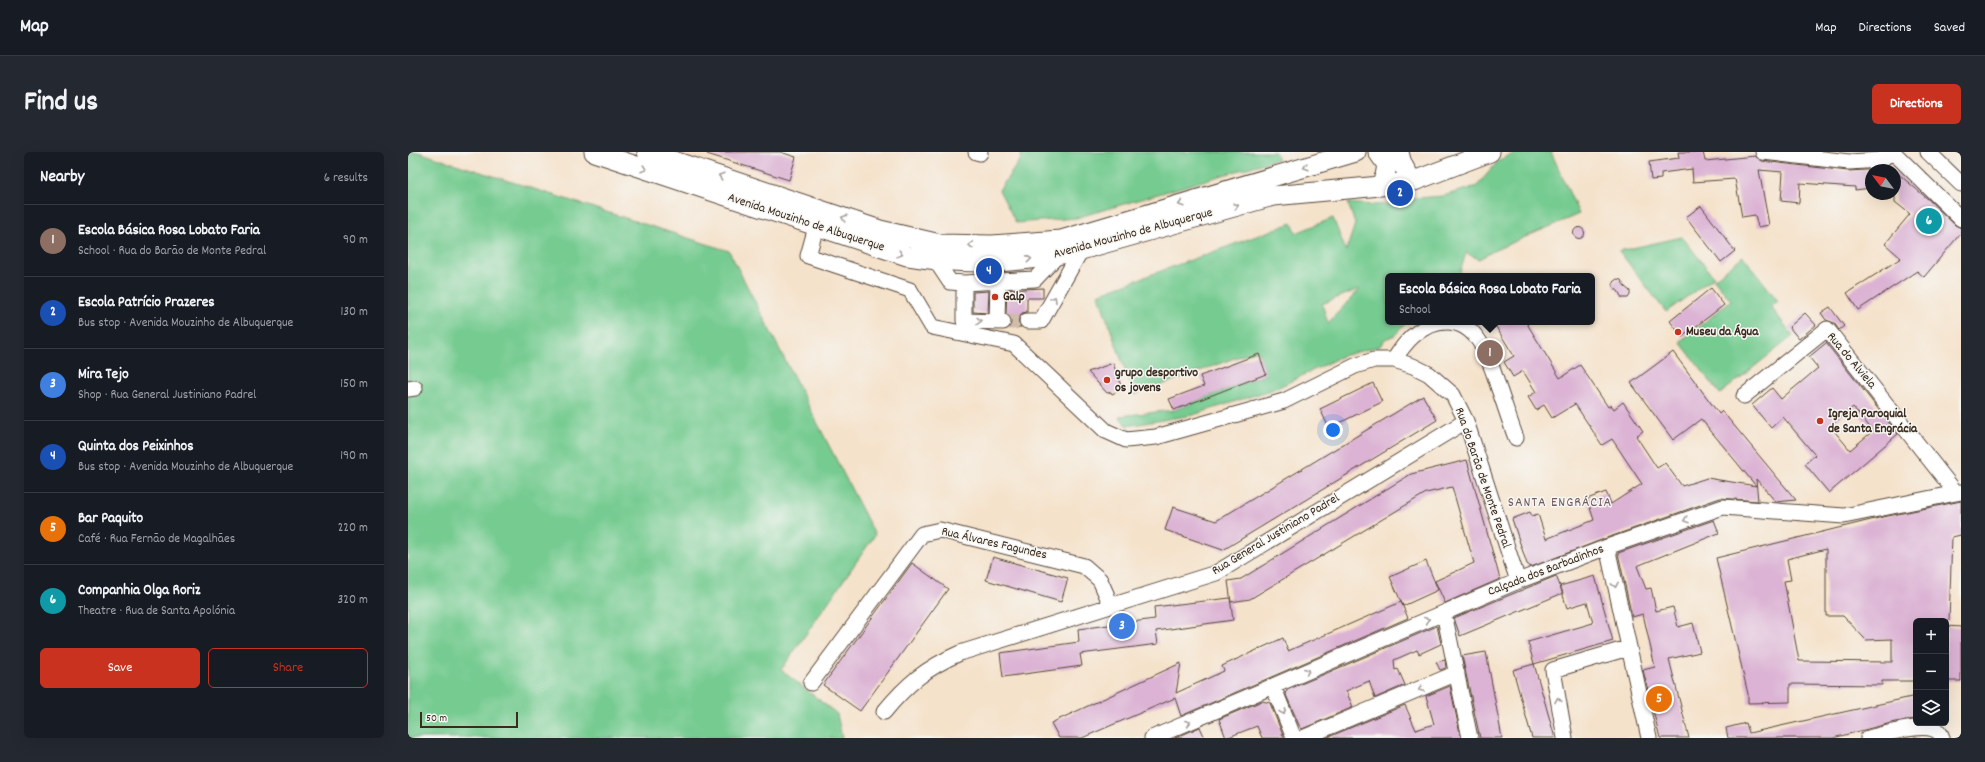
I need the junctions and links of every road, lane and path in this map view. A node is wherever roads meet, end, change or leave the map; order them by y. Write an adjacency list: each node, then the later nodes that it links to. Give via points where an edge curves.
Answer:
1 (594, 152): 14 (main road, Avenida Mouzinho de Albuquerque, one-way to 14)
2 (647, 152): 3 (main road, Avenida Mouzinho de Albuquerque, one-way to 2, via 1061,240 992,245 940,244 880,230)
3 (1356, 152)
4 (1378, 152): 12 (main road, via 1387,165)
5 (1400, 152): 10 (main road, via 1401,163)
6 (1490, 152): 10 (main road, Avenida Mouzinho de Albuquerque)
7 (1763, 152): 8 (street, via 1849,162 1881,160)
8 (1892, 152): 13 (street)
9 (1928, 152): 11 (street)
10 (1414, 181): 12 (main road, Avenida Mouzinho de Albuquerque)
11 (1961, 184)
12 (1380, 186): 15 (main road, Avenida Mouzinho de Albuquerque, one-way to 12, via 1272,196)
13 (1961, 219)
14 (816, 227): 17 (main road, Avenida Mouzinho de Albuquerque, one-way to 17, via 907,256); 23 (street, Rua do Barão de Monte Pedral, via 808,256 910,290 932,327 1014,344 1106,431 1126,440 1156,437 1284,401 1355,366 1374,360)
15 (1081, 250): 16 (main road, Avenida Mouzinho de Albuquerque); 20 (street, one-way to 15, via 1040,321)
16 (1057, 256): 17 (main road, Avenida Mouzinho de Albuquerque, one-way to 16, via 990,263); 18 (street, via 1035,279)
17 (936, 261): 19 (street, via 950,282)
18 (998, 282): 19 (street); 19 (street, one-way to 18, via 964,321 1000,322)
19 (964, 283)
20 (1027, 321)
21 (1429, 325): 23 (street, via 1404,344)
22 (1458, 325): 26 (street, via 1470,330 1487,351)
23 (1394, 360): 25 (street, Rua do Barão de Monte Pedral, via 1413,366 1442,383 1453,395)
24 (1744, 396): 27 (street, Rua do Alviela, via 1828,329)
25 (1466, 421): 29 (street, Rua do Barão de Monte Pedral); 30 (street, Rua General Justiniano Padrel, via 1216,573)
26 (1516, 438)
27 (1958, 492): 28 (street, Calçada dos Barbadinhos, one-way to 28, via 1844,516 1723,507)
28 (1607, 547): 29 (street, Calçada dos Barbadinhos); 32 (street, one-way to 32)
29 (1518, 581): 31 (street, Calçada dos Barbadinhos)
30 (1110, 605): 34 (street, Rua Álvares Fagundes, via 1100,580 1084,566 940,530 922,534); 36 (street, Rua General Justiniano Padrel, via 941,661 901,690)
31 (1444, 613): 33 (street); 35 (street, Calçada dos Barbadinhos, one-way to 31)
32 (1628, 648): 41 (street, one-way to 32, via 1553,670); 42 (street)
33 (1456, 674): 39 (street, one-way to 39); 40 (street)
34 (811, 683)
35 (1273, 686): 37 (street, Calçada dos Barbadinhos, one-way to 35); 38 (street, one-way to 38)
36 (884, 712)
37 (1152, 738)
38 (1294, 738)
39 (1303, 738)
40 (1470, 738)
41 (1565, 738)
42 (1650, 738)
43 (1868, 738): 44 (street, via 1922,727 1935,728)
44 (1942, 738)

